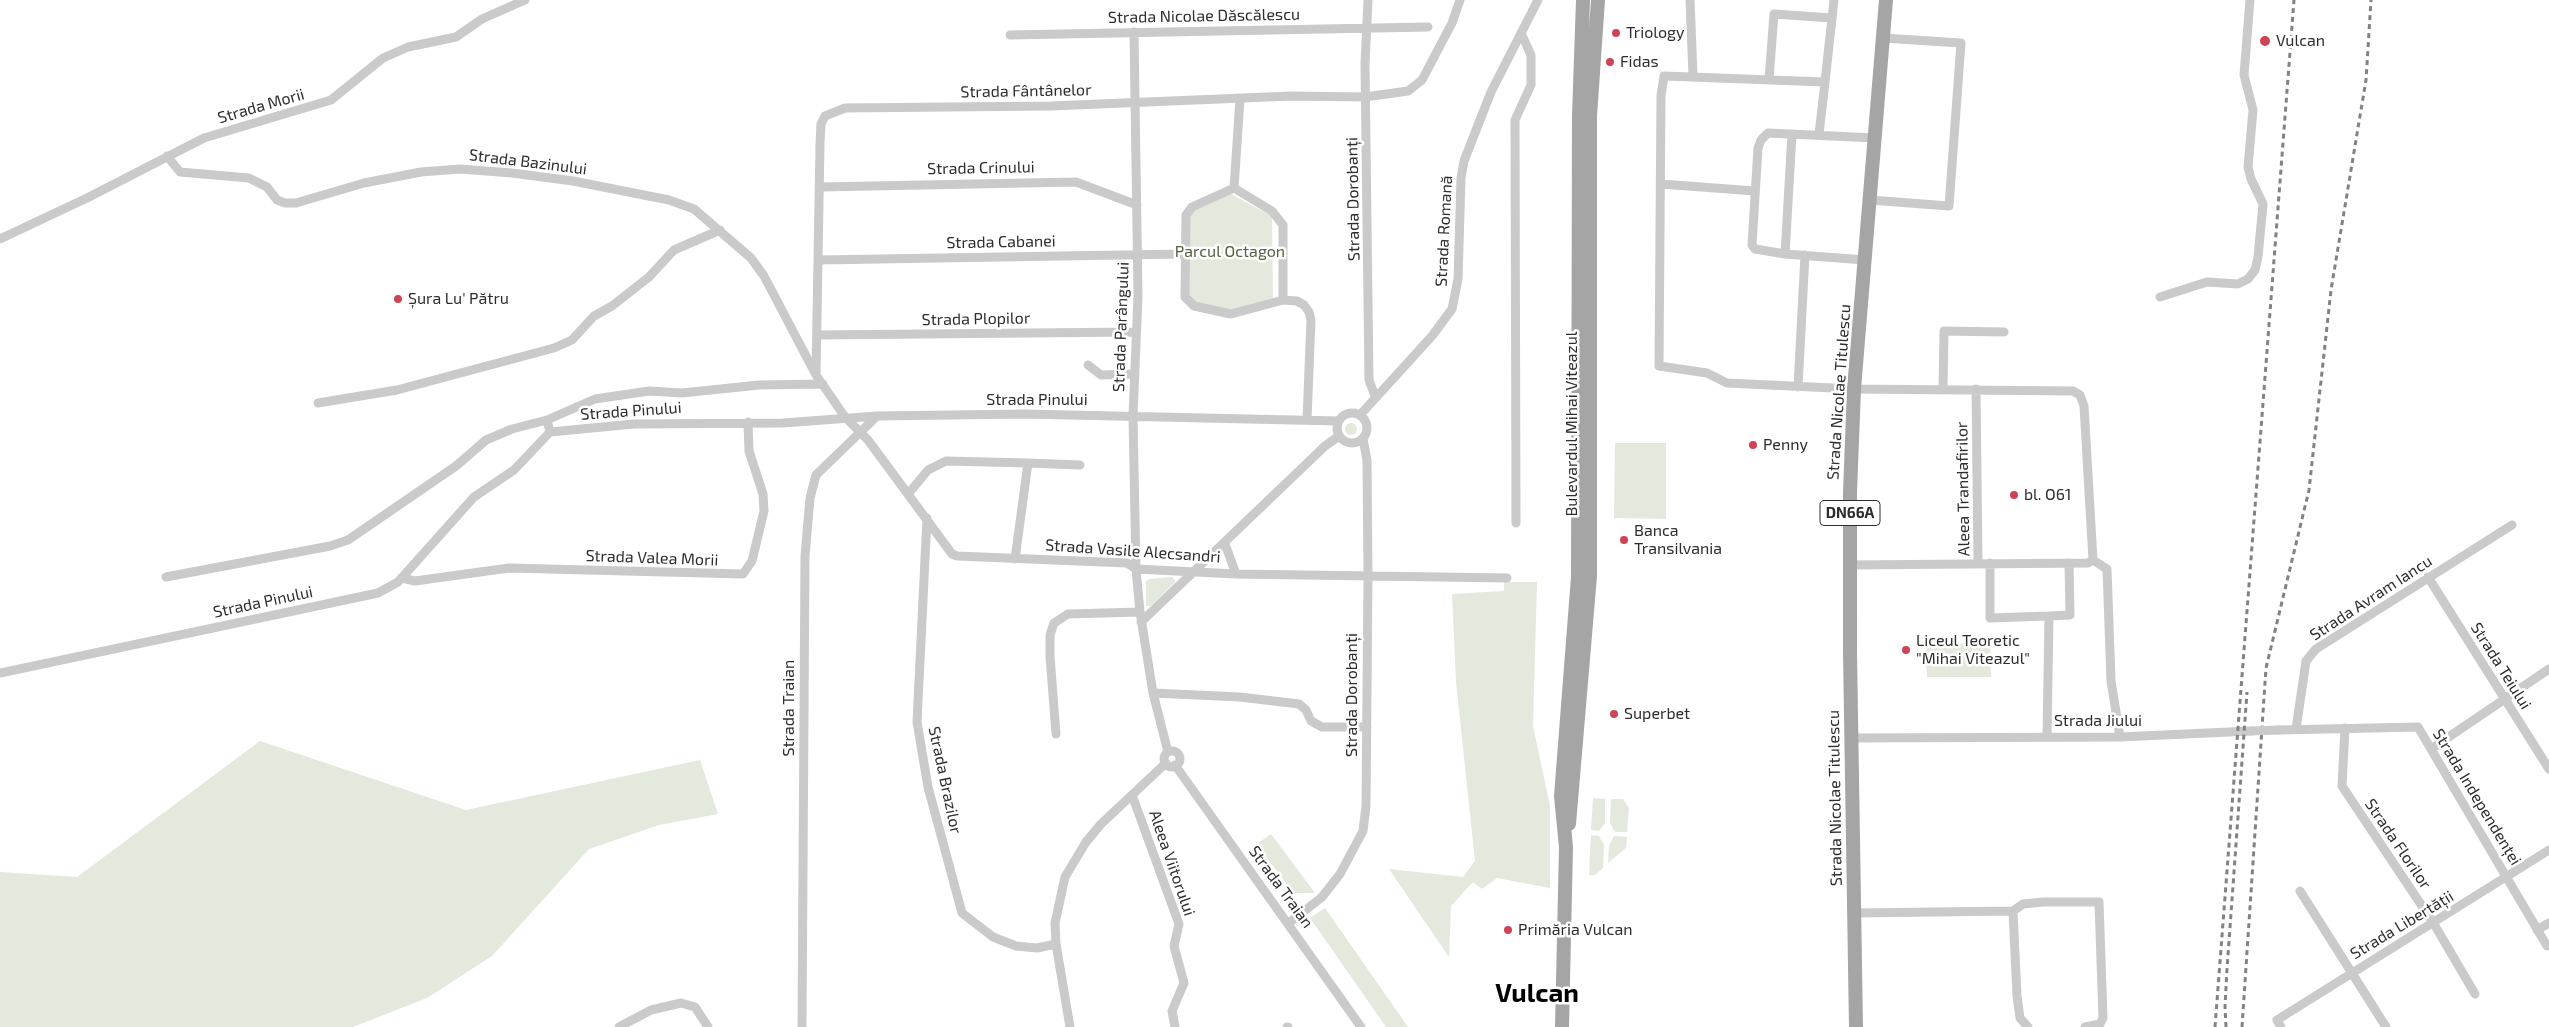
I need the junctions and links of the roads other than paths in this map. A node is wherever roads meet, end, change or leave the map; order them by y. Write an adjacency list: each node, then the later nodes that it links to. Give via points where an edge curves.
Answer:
1 (525, 0): 27 (street, Strada Morii, via 482,19 456,37 408,47 383,58 331,100 204,138)
2 (1368, 0): 13 (street, Strada Dorobanți)
3 (1460, 0): 21 (street, Strada Fântânelor, via 1452,23 1416,86 1408,91)
4 (1538, 0): 15 (street, Strada Romană)
5 (1583, 0): 110 (main road, Bulevardul Mihai Viteazul, via 1579,116 1578,576 1561,796)
6 (1598, 0): 110 (main road, Bulevardul Mihai Viteazul, via 1590,116 1590,576)
7 (1690, 0): 18 (street)
8 (1834, 0): 11 (street)
9 (1886, 0): 17 (main road, Strada Nicolae Titulescu / DN66A)
10 (2250, 0): 42 (street, via 2244,74 2254,110 2248,167 2263,204 2255,270 2238,284 2207,282)
11 (1832, 18): 19 (street, via 1774,14); 20 (street)
12 (1428, 27): 13 (street, Strada Nicolae Dăscălescu)
13 (1368, 28): 14 (street, Strada Nicolae Dăscălescu); 21 (street, Strada Dorobanți)
14 (1134, 32): 16 (street, Strada Nicolae Dăscălescu); 23 (street, Strada Parângului)
15 (1521, 33): 55 (street, Strada Romană, via 1491,92 1464,161 1458,279 1452,309 1432,336); 73 (street, via 1531,55 1531,84 1516,120)
16 (1010, 35)
17 (1883, 38): 26 (main road, Strada Nicolae Titulescu / DN66A); 32 (street, via 1961,43 1949,206)
18 (1693, 75): 19 (street); 28 (street, via 1664,76)
19 (1769, 79): 20 (street)
20 (1825, 82): 25 (street)
21 (1365, 97): 22 (street, Strada Fântânelor); 55 (street, Strada Dorobanți, via 1370,380)
22 (1240, 99): 23 (street, Strada Fântânelor); 30 (street)
23 (1134, 103): 29 (street, Strada Fântânelor, via 846,108 834,111 825,116 821,124); 33 (street, Strada Parângului)
24 (1792, 134): 25 (street); 31 (street, via 1768,133 1761,140); 37 (street)
25 (1819, 134): 26 (street)
26 (1876, 138): 32 (main road, Strada Nicolae Titulescu / DN66A)
27 (167, 156): 34 (street, Strada Bazinului, via 180,172 249,178 267,187 285,203 296,203 364,183 421,172 460,169 573,181 669,200 694,209); 35 (street, Strada Morii)
28 (1661, 184): 31 (street); 51 (street, via 1659,366 1707,373 1727,383)
29 (820, 187): 33 (street, Strada Crinului, via 1076,182); 40 (street, Strada Fântânelor)
30 (1234, 188): 36 (street, via 1192,207 1184,223); 43 (street, via 1272,211 1283,225)
31 (1755, 192): 37 (street, via 1752,245 1761,252)
32 (1870, 200): 41 (main road, Strada Nicolae Titulescu / DN66A)
33 (1137, 205): 38 (street, Strada Parângului)
34 (720, 230): 49 (street, Strada Bazinului, via 751,258 764,276); 56 (street, via 674,250 648,277 594,316 572,340 554,348 397,390)
35 (0, 239)
36 (1184, 254): 38 (street, Strada Cabanei); 43 (street, via 1185,297 1194,306 1231,314)
37 (1785, 254): 39 (street)
38 (1138, 255): 40 (street, Strada Cabanei); 44 (street, Strada Parângului)
39 (1805, 255): 41 (street); 51 (street)
40 (819, 260): 46 (street, Strada Fântânelor)
41 (1865, 260): 52 (main road, Strada Nicolae Titulescu / DN66A)
42 (2160, 297)
43 (1283, 300): 61 (street, via 1297,301 1309,312)
44 (1135, 332): 46 (street, Strada Plopilor); 48 (street, Strada Parângului)
45 (2004, 332): 53 (street, via 1944,331)
46 (818, 335): 49 (street, Strada Fântânelor)
47 (1088, 365): 48 (street, via 1102,375)
48 (1134, 374): 59 (street, Strada Parângului)
49 (816, 375): 50 (street, Strada Vasile Alecsandri)
50 (822, 384): 60 (street, Strada Vasile Alecsandri); 62 (street, via 759,385 682,393 650,391 595,399)
51 (1798, 387): 52 (street)
52 (1854, 389): 53 (street); 81 (main road, Strada Nicolae Titulescu / DN66A)
53 (1943, 389): 54 (street)
54 (1976, 389): 77 (street, via 2073,391 2080,395 2084,406); 78 (street, Aleea Trandafirilor)
55 (1375, 396): 57 (street, Strada Romană)
56 (318, 404)
57 (1360, 415): 63 (street, via 1350,413); 68 (street, via 1367,426)
58 (877, 416): 59 (street, Strada Pinului); 60 (street, Strada Pinului); 66 (street, Strada Traian)
59 (1133, 416): 61 (street, Strada Pinului); 82 (street, Strada Parângului)
60 (845, 417): 64 (street, Strada Pinului, via 783,423); 66 (street, Strada Vasile Alecsandri)
61 (1307, 419): 63 (street, Strada Pinului)
62 (547, 420): 65 (street); 86 (street, via 486,440 456,466 348,540)
63 (1338, 421): 67 (street, via 1336,429)
64 (748, 422): 65 (street, Strada Pinului, via 634,424); 87 (street, Strada Valea Morii, via 749,451 763,494 764,511 752,562 743,574 509,568 415,581)
65 (550, 432): 87 (street, Strada Pinului, via 514,470 474,497)
66 (861, 432): 71 (street, Strada Vasile Alecsandri); 126 (street, Strada Traian, via 816,475 808,512)
67 (1339, 436): 68 (street, via 1350,444); 75 (street, via 1274,494)
68 (1363, 439): 85 (street, Strada Dorobanți, via 1368,460)
69 (1028, 463): 70 (street); 71 (street, via 946,462 928,470); 76 (street)
70 (1080, 465)
71 (910, 493): 72 (street, Strada Vasile Alecsandri)
72 (927, 518): 76 (street, Strada Vasile Alecsandri, via 952,554); 120 (street, Strada Brazilor, via 916,722 926,779 962,913 993,937 1016,946 1037,948)
73 (1516, 523)
74 (2512, 525): 89 (street, Strada Avram Iancu)
75 (1225, 544): 83 (street); 84 (street)
76 (1015, 559): 82 (street, Strada Vasile Alecsandri, via 1127,563)
77 (2093, 560): 80 (street, Aleea Trandafirilor); 102 (street, via 2106,569 2111,681)
78 (1978, 563): 79 (street, Aleea Trandafirilor); 81 (street)
79 (1990, 563): 80 (street, Aleea Trandafirilor); 91 (street, via 1990,618)
80 (2069, 563): 91 (street, via 2070,615)
81 (1849, 565): 103 (main road, Strada Nicolae Titulescu / DN66A)
82 (1136, 569): 83 (street, Strada Vasile Alecsandri); 90 (street, Strada Parângului)
83 (1194, 572): 84 (street, Strada Vasile Alecsandri); 92 (street)
84 (1236, 574): 85 (street, Strada Vasile Alecsandri)
85 (1368, 576): 88 (street, Strada Vasile Alecsandri); 97 (street, Strada Dorobanți)
86 (166, 577)
87 (402, 578): 94 (street, Strada Pinului, via 378,594)
88 (1507, 578)
89 (2428, 578): 96 (street, Strada Teiului); 99 (street, Strada Avram Iancu, via 2316,649 2306,661)
90 (1140, 612): 92 (street, Strada Parângului); 100 (street, via 1068,614 1054,623 1050,634 1050,656)
91 (2049, 616): 101 (street)
92 (1141, 622): 95 (street)
93 (2549, 669): 96 (street)
94 (0, 673)
95 (1153, 693): 97 (street, via 1240,697 1299,704 1311,721 1322,727); 105 (street)
96 (2504, 701): 104 (street); 108 (street, Strada Teiului)
97 (1367, 727): 117 (street, Strada Dorobanți, via 1363,831 1334,882 1322,897)
98 (2345, 728): 99 (street, Strada Jiului); 104 (street, Strada Independenței, via 2418,727); 118 (street, Strada Florilor, via 2342,786)
99 (2296, 729): 102 (street, Strada Jiului, bridge)
100 (1056, 734)
101 (2047, 737): 102 (street, Strada Jiului); 103 (street, Strada Jiului)
102 (2120, 737)
103 (1851, 738): 115 (main road, Strada Nicolae Titulescu / DN66A)
104 (2431, 748): 112 (street, Strada Independenței)
105 (1168, 752): 106 (street, via 1164,757); 107 (street, via 1175,752 1179,757)
106 (1166, 764): 107 (street); 109 (street)
107 (1175, 766): 117 (street, Strada Traian)
108 (2549, 769)
109 (1132, 795): 120 (street, via 1086,842 1065,876 1055,923); 128 (street, Aleea Viitorului, via 1179,924 1174,946 1184,983 1172,1011)
110 (1566, 847): 130 (main road, Bulevardul Mihai Viteazul)
111 (2549, 850): 112 (street, Strada Libertății)
112 (2507, 877): 118 (street, Strada Libertății); 119 (street, Strada Independenței)
113 (2300, 891): 122 (street)
114 (2013, 911): 115 (street); 132 (street, via 2017,996 2020,1018); 133 (street, via 2023,904 2099,902 2103,1018 2100,1024)
115 (1855, 913): 131 (main road, Strada Nicolae Titulescu / DN66A)
116 (2549, 923): 119 (street)
117 (1290, 924): 129 (street, Strada Traian)
118 (2434, 924): 122 (street, Strada Libertății); 123 (street, Strada Florilor)
119 (2538, 930): 121 (street, Strada Independenței)
120 (1056, 944): 127 (street)
121 (2547, 946)
122 (2352, 972): 134 (street, Strada Libertății, via 2277,1020); 135 (street)
123 (2475, 994)
124 (619, 1027): 125 (street, via 651,1010 681,1003 695,1007)
125 (708, 1027)
126 (802, 1027)
127 (1070, 1027)
128 (1175, 1027)
129 (1361, 1027)
130 (1562, 1027)
131 (1856, 1027)
132 (2028, 1027)
133 (2085, 1027)
134 (2281, 1027)
135 (2386, 1027)

